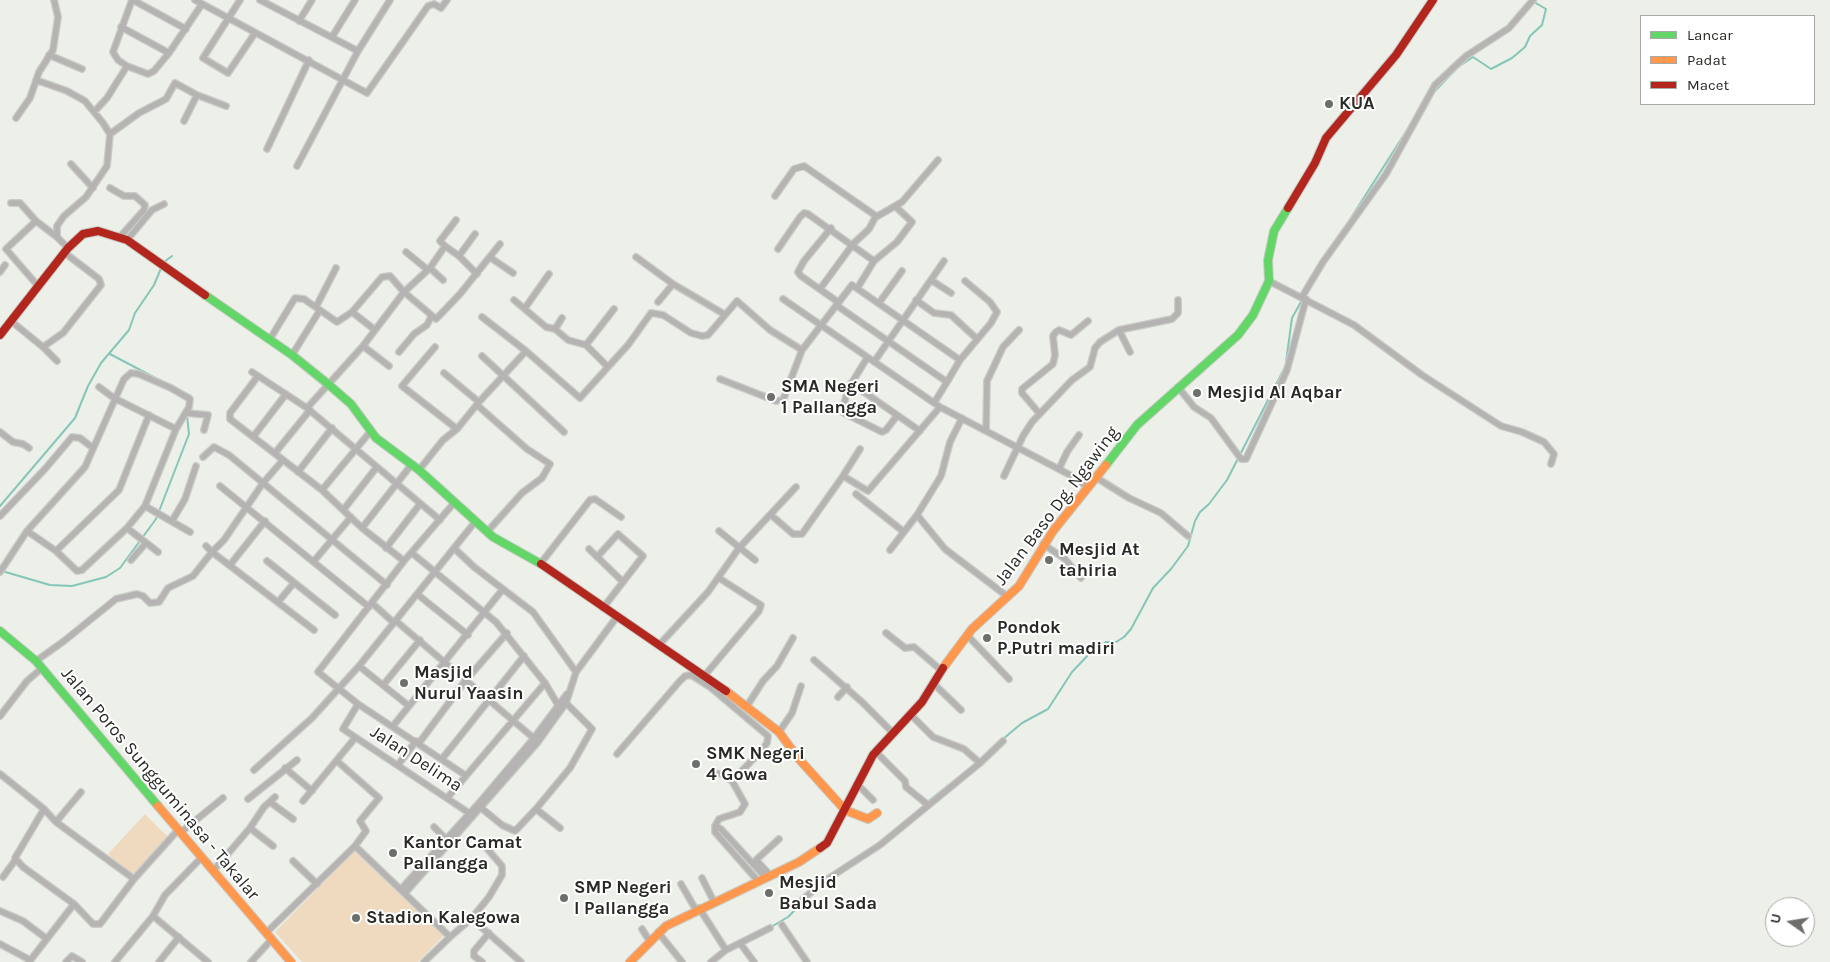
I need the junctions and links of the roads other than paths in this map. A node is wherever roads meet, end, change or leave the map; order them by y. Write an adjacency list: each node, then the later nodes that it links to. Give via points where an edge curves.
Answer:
1 (54, 0): 23 (street, via 57,30)
2 (132, 0): 17 (street); 18 (street)
3 (195, 0): 13 (street)
4 (240, 0): 15 (street)
5 (260, 0): 14 (street)
6 (276, 0): 14 (street)
7 (312, 0): 16 (street)
8 (355, 0): 20 (street)
9 (390, 0): 21 (street)
10 (447, 0): 27 (street, via 441,8 434,4 428,6 369,92)
11 (1433, 0): 74 (main road, Jalan Baso Dg. Ngawing, via 1396,55 1326,138 1272,236)
12 (1533, 0): 81 (street, via 1510,28 1471,52 1436,86 1390,166 1323,262)
13 (202, 4): 15 (street); 18 (street)
14 (272, 6): 16 (street)
15 (228, 18): 19 (street); 19 (street, via 203,57 226,73)
16 (299, 21): 20 (street)
17 (121, 27): 22 (street); 25 (street, via 112,52)
18 (186, 29): 22 (street)
19 (255, 33): 24 (street)
20 (332, 38): 21 (street)
21 (358, 52): 27 (street)
22 (170, 53): 25 (street, via 152,73)
23 (49, 56): 26 (street); 28 (street)
24 (308, 60): 27 (street); 35 (street)
25 (127, 66): 31 (street)
26 (82, 69)
27 (343, 78): 38 (street)
28 (36, 80): 31 (street, via 73,94); 32 (street, via 30,98)
29 (197, 95): 30 (street); 33 (street); 34 (street, via 175,84 166,99)
30 (226, 106)
31 (94, 112): 34 (street)
32 (16, 118)
33 (184, 121)
34 (110, 134): 39 (street, via 109,161)
35 (267, 149)
36 (938, 160): 44 (street)
37 (71, 164): 39 (street)
38 (297, 166)
39 (93, 188): 50 (street, via 59,222)
40 (110, 188): 51 (street, via 124,196 135,196 146,205)
41 (775, 196): 45 (street, via 794,169 804,166)
42 (10, 203): 47 (street, via 20,203)
43 (164, 204): 51 (street, via 152,210)
44 (895, 206): 45 (street); 61 (street, via 912,222 897,242)
45 (876, 217): 53 (street)
46 (456, 220): 54 (street, via 440,241)
47 (36, 221): 50 (street); 76 (street, via 6,249)
48 (831, 228): 53 (street); 55 (street, via 804,213); 78 (street, via 798,272)
49 (476, 234): 58 (street)
50 (57, 237): 56 (street)
51 (123, 239): 56 (main road, via 89,231); 106 (main road)
52 (500, 244): 60 (street)
53 (853, 244): 61 (street); 78 (street)
54 (445, 246): 58 (street); 65 (street)
55 (778, 249)
56 (66, 250): 76 (main road); 111 (street, via 101,284 63,333)
57 (406, 252): 65 (street)
58 (459, 256): 69 (street)
59 (636, 257): 75 (street)
60 (491, 258): 68 (street); 69 (street)
61 (874, 261): 77 (street)
62 (944, 261): 72 (street)
63 (5, 265): 67 (street)
64 (336, 268): 89 (street)
65 (429, 269): 71 (street); 79 (street)
66 (902, 271): 87 (street)
67 (0, 272)
68 (512, 273)
69 (477, 274): 94 (street, via 442,314)
70 (549, 274): 90 (street)
71 (442, 280)
72 (931, 280): 80 (street); 84 (street)
73 (965, 281): 107 (street, via 997,310)
74 (1269, 281): 81 (street); 134 (main road, Jalan Baso Dg. Ngawing, via 1253,315 1238,334)
75 (673, 284): 86 (street); 93 (street)
76 (38, 286): 97 (main road)
77 (858, 287): 87 (street); 88 (street, via 850,285)
78 (820, 289): 88 (street)
79 (404, 292): 92 (street, via 390,276 382,277); 94 (street); 102 (street)
80 (951, 293)
81 (1304, 298): 134 (street, via 1287,370 1246,459 1241,459 1211,418 1194,407); 165 (street, via 1366,334 1497,424 1544,442 1554,454)
82 (783, 299): 100 (street)
83 (514, 300): 90 (street)
84 (916, 300): 98 (street); 107 (street, via 934,313 951,315)
85 (1178, 300): 104 (street, via 1178,313 1172,319)
86 (658, 302)
87 (879, 303): 98 (street)
88 (837, 304): 100 (street); 108 (street)
89 (318, 308): 92 (street, via 339,322); 106 (street, via 299,297 293,298); 117 (street)
90 (525, 308): 101 (street, via 546,327)
91 (614, 309): 110 (street)
92 (352, 312): 102 (street)
93 (724, 314): 113 (street, via 736,301 740,301 770,330); 124 (street, via 708,334 702,336 662,315 651,313)
94 (431, 317): 115 (street, via 427,325)
95 (482, 317): 114 (street)
96 (562, 318): 101 (street)
97 (11, 321): 105 (main road); 111 (street)
98 (902, 321): 108 (street); 120 (street)
99 (1088, 321): 141 (street, via 1071,336 1060,330 1056,332 1053,336 1053,364 1022,389 1022,394)
100 (820, 326): 113 (street); 119 (street)
101 (554, 329): 110 (street, via 568,340)
102 (375, 330): 109 (street)
103 (1019, 330): 149 (street, via 1003,347 987,382)
104 (1119, 330): 116 (street); 141 (street, via 1100,342 1090,366)
105 (0, 335)
106 (270, 339): 117 (main road)
107 (977, 339): 120 (street)
108 (889, 342): 122 (street); 130 (street)
109 (363, 346): 123 (street); 132 (street)
110 (586, 346): 124 (street)
111 (43, 347): 121 (street)
112 (435, 347): 147 (street, via 402,386)
113 (802, 350): 129 (street, via 786,397 781,401)
114 (526, 351): 124 (street, via 580,398); 128 (street)
115 (398, 352)
116 (1130, 352)
117 (292, 355): 132 (main road)
118 (482, 356): 128 (street)
119 (867, 358): 122 (street); 131 (street)
120 (960, 360): 130 (street)
121 (57, 361)
122 (874, 362): 138 (street)
123 (389, 366)
124 (608, 368)
125 (252, 372): 127 (street)
126 (444, 373): 137 (street)
127 (258, 376): 135 (street); 155 (street, via 230,412 230,419)
128 (503, 376): 137 (street); 153 (street)
129 (720, 380)
130 (946, 382): 138 (street)
131 (851, 383): 143 (street); 143 (street, via 842,413 882,432)
132 (328, 384): 139 (street); 152 (main road, via 351,404)
133 (99, 387): 136 (street)
134 (1178, 387): 173 (main road, Jalan Baso Dg. Ngawing, via 1137,425)
135 (286, 394): 139 (street); 155 (street)
136 (114, 398): 140 (street, via 124,379 137,373 189,397); 142 (street); 158 (street)
137 (478, 403): 147 (street); 200 (street, via 527,449 550,464 542,478 522,493)
138 (937, 405): 144 (street); 150 (street)
139 (309, 409): 145 (street); 161 (street)
140 (188, 413): 146 (street); 148 (street, via 208,415)
141 (1039, 413): 156 (street)
142 (150, 415): 146 (street); 212 (street, via 119,490)
143 (896, 417): 150 (street)
144 (962, 418): 149 (street); 187 (street, via 950,442 941,476)
145 (332, 428): 159 (street); 170 (street)
146 (176, 429): 183 (street)
147 (457, 429): 169 (street)
148 (204, 430)
149 (986, 430): 156 (street)
150 (920, 431): 171 (street, via 868,491)
151 (0, 432): 157 (street)
152 (370, 432): 159 (street); 164 (main road)
153 (564, 432)
154 (1079, 435): 168 (street)
155 (253, 437): 161 (street)
156 (1018, 447): 168 (street); 172 (street)
157 (29, 448)
158 (93, 448): 188 (street, via 80,438 72,437); 197 (street, via 80,475)
159 (355, 449): 167 (street); 179 (street)
160 (860, 449): 171 (street)
161 (275, 453): 163 (street)
162 (203, 457): 174 (street, via 216,447)
163 (282, 460): 170 (street); 174 (street)
164 (412, 464): 169 (main road); 175 (street)
165 (1551, 464)
166 (196, 466): 192 (street, via 185,499)
167 (376, 468): 175 (street); 185 (street)
168 (1059, 469): 178 (street)
169 (419, 470): 181 (main road)
170 (298, 472): 179 (street)
171 (843, 476): 186 (street, via 802,534 793,534)
172 (1004, 476)
173 (1097, 478): 178 (main road, Jalan Baso Dg. Ngawing); 202 (street, via 1161,513)
174 (263, 482): 184 (street); 203 (street)
175 (397, 484): 182 (street); 196 (street)
176 (220, 486): 184 (street)
177 (796, 486): 186 (street)
178 (1090, 488): 205 (main road, Jalan Baso Dg. Ngawing)
179 (322, 490): 185 (street)
180 (856, 494): 201 (street)
181 (454, 503): 191 (street); 194 (main road)
182 (420, 504): 191 (street); 207 (street)
183 (145, 506): 192 (street); 195 (street)
184 (247, 506): 193 (street); 214 (street)
185 (344, 509): 189 (street)
186 (771, 515): 209 (street)
187 (917, 515): 201 (street); 233 (street, via 945,549)
188 (0, 516)
189 (351, 516): 196 (street); 203 (street)
190 (621, 517): 222 (street, via 591,499)
191 (440, 520): 215 (street)
192 (172, 521): 199 (street)
193 (265, 521): 220 (street); 223 (street)
194 (475, 522): 200 (main road); 208 (street)
195 (127, 528): 204 (street); 212 (street, via 80,571)
196 (362, 528): 207 (street)
197 (27, 531): 212 (street); 224 (street)
198 (719, 531): 209 (street)
199 (190, 532)
200 (487, 532): 222 (main road, via 507,547)
201 (904, 532): 211 (street)
202 (1188, 536)
203 (332, 538): 220 (street); 230 (street)
204 (143, 541): 213 (street); 217 (street)
205 (1043, 544): 227 (street, via 1065,559); 233 (main road, Jalan Baso Dg. Ngawing, via 1019,586)
206 (206, 546): 214 (street)
207 (386, 548): 221 (street)
208 (454, 548): 225 (street); 231 (street)
209 (739, 548): 218 (street); 226 (street)
210 (589, 550): 216 (street)
211 (890, 550)
212 (56, 551)
213 (158, 552)
214 (212, 552): 223 (street); 252 (street, via 193,576 168,588 159,602 150,603 136,594 116,599)
215 (412, 552): 221 (street); 225 (street)
216 (598, 557): 228 (street); 228 (street, via 618,534 642,554)
217 (130, 560)
218 (755, 560)
219 (267, 561): 229 (street)
220 (314, 561): 235 (street)
221 (404, 561): 230 (street)
222 (541, 563): 236 (main road)
223 (230, 565): 234 (street)
224 (2, 567)
225 (434, 572): 232 (street); 237 (street)
226 (719, 578): 249 (street); 258 (street, via 761,605)
227 (1081, 578)
228 (622, 582): 236 (street)
229 (294, 583): 234 (street); 238 (street)
230 (387, 585): 235 (street)
231 (502, 589): 237 (street); 257 (street, via 533,612)
232 (417, 594): 240 (street); 245 (street)
233 (1008, 597): 246 (main road, Jalan Baso Dg. Ngawing)
234 (278, 602): 241 (street)
235 (370, 605): 240 (street); 266 (street, via 318,672)
236 (603, 608): 239 (main road)
237 (486, 611): 243 (street); 245 (street)
238 (334, 615)
239 (616, 618): 249 (main road); 257 (street)
240 (394, 621): 248 (street); 254 (street)
241 (314, 630)
242 (0, 631): 252 (main road, Jalan Poros Sungguminasa - Takalar)
243 (507, 633): 250 (street); 260 (street)
244 (886, 633): 256 (street, via 905,648 914,647)
245 (468, 635): 253 (street)
246 (967, 635): 256 (main road, Jalan Baso Dg. Ngawing); 259 (street)
247 (793, 638): 272 (street)
248 (420, 640): 253 (street); 262 (street)
249 (659, 645): 258 (main road)
250 (524, 656): 261 (street); 268 (street)
251 (814, 660): 265 (street)
252 (36, 661): 255 (main road, Jalan Poros Sungguminasa - Takalar)
253 (445, 662): 260 (street); 271 (street)
254 (359, 666): 262 (street); 266 (street)
255 (42, 668): 275 (street, via 27,681); 319 (main road, Jalan Poros Sungguminasa - Takalar)
256 (942, 670): 263 (main road, Jalan Baso Dg. Ngawing)
257 (576, 672): 270 (street)
258 (705, 675): 272 (main road)
259 (1010, 679)
260 (466, 680): 268 (street); 283 (street)
261 (545, 683): 270 (street); 276 (street)
262 (384, 684): 271 (street)
263 (934, 684): 273 (street); 274 (main road, Jalan Baso Dg. Ngawing)
264 (802, 686): 278 (street, via 792,713)
265 (847, 687): 267 (street); 279 (street)
266 (338, 688): 269 (street); 292 (street, via 312,718)
267 (838, 696)
268 (488, 699): 276 (street); 286 (street)
269 (358, 704): 277 (street); 280 (street, Jalan Delima, via 342,728)
270 (562, 704): 281 (street); 310 (street, via 592,730 570,768)
271 (409, 706): 277 (street)
272 (747, 706): 278 (main road)
273 (961, 710)
274 (911, 715): 279 (main road, Jalan Baso Dg. Ngawing); 289 (street, via 933,737 955,745)
275 (0, 716)
276 (513, 720): 281 (street); 295 (street)
277 (392, 726): 283 (street)
278 (779, 732): 311 (main road)
279 (893, 733): 284 (main road, Jalan Baso Dg. Ngawing)
280 (355, 738): 288 (street); 290 (street, Jalan Delima)
281 (536, 740): 308 (street)
282 (1003, 741): 289 (street)
283 (417, 742): 286 (street); 290 (street)
284 (876, 752): 297 (main road, Jalan Baso Dg. Ngawing); 307 (street, via 905,781 906,787)
285 (616, 754): 296 (street, via 679,682 691,675 768,736 762,750)
286 (442, 759): 295 (street)
287 (297, 760): 291 (street)
288 (336, 761): 298 (street); 324 (street, via 379,798 360,821 366,831)
289 (978, 762): 307 (street)
290 (398, 765): 301 (street, Jalan Delima)
291 (285, 768): 298 (street); 303 (street)
292 (254, 770)
293 (712, 773): 296 (street)
294 (0, 774): 309 (street)
295 (465, 775): 301 (street)
296 (732, 781): 330 (street, via 745,800 745,808 719,819 717,829)
297 (857, 784): 304 (street); 311 (main road, Jalan Baso Dg. Ngawing)
298 (312, 791): 305 (street)
299 (82, 792): 315 (street)
300 (276, 797): 306 (street)
301 (448, 797): 313 (street, Jalan Delima)
302 (223, 798): 319 (street)
303 (248, 799)
304 (872, 800)
305 (303, 801)
306 (270, 802): 314 (street); 317 (street)
307 (926, 804): 339 (street, via 865,856 823,882)
308 (480, 806): 310 (street, via 513,832); 313 (street)
309 (44, 809): 315 (street); 326 (street)
310 (536, 809): 318 (street)
311 (845, 810): 312 (main road, via 868,819); 330 (main road, Jalan Baso Dg. Ngawing, via 820,850 800,862)
312 (877, 813)
313 (471, 814): 320 (street); 328 (street)
314 (293, 819)
315 (56, 822): 333 (street)
316 (434, 827): 320 (street)
317 (250, 828): 323 (street); 329 (street)
318 (560, 828)
319 (179, 831): 325 (main road, Jalan Poros Sungguminasa - Takalar); 333 (street)
320 (446, 839): 328 (street)
321 (779, 839): 330 (street, via 756,860)
322 (484, 845): 343 (street, via 500,863 502,871 498,884)
323 (273, 846)
324 (355, 846): 334 (street); 336 (street)
325 (202, 857): 329 (main road, Jalan Poros Sungguminasa - Takalar); 342 (street, via 165,895)
326 (16, 859): 331 (street); 338 (street)
327 (293, 860): 334 (street)
328 (423, 868): 336 (street)
329 (213, 870): 347 (main road, Jalan Poros Sungguminasa - Takalar)
330 (761, 876): 337 (main road, Jalan Baso Dg. Ngawing)
331 (3, 877)
332 (702, 878): 337 (street)
333 (134, 879): 338 (street, via 98,925 93,924)
334 (317, 884): 347 (street)
335 (681, 884): 340 (street)
336 (404, 890): 351 (street)
337 (714, 902): 340 (main road, Jalan Baso Dg. Ngawing)
338 (74, 904): 352 (street)
339 (794, 907)
340 (698, 909): 348 (main road, Jalan Baso Dg. Ngawing); 357 (street)
341 (0, 911): 352 (street, via 23,921)
342 (153, 916): 350 (street); 362 (street)
343 (471, 918): 349 (street); 351 (street)
344 (782, 925): 375 (street)
345 (770, 928): 355 (street)
346 (642, 929): 354 (street)
347 (266, 932): 353 (main road, Jalan Poros Sungguminasa - Takalar)
348 (658, 932): 354 (main road, Jalan Baso Dg. Ngawing); 372 (street)
349 (490, 933): 358 (street); 368 (street, via 474,950 474,956)
350 (179, 937): 363 (street); 364 (street)
351 (450, 937): 367 (street)
352 (47, 939): 359 (street)
353 (272, 939): 365 (street); 366 (main road, Jalan Poros Sungguminasa - Takalar)
354 (649, 940): 371 (main road, Jalan Baso Dg. Ngawing)
355 (740, 942): 357 (street); 374 (street)
356 (0, 944): 359 (street)
357 (726, 949): 373 (street)
358 (514, 956): 369 (street); 370 (street)
359 (30, 961)
360 (66, 962): 361 (street, via 72,956)
361 (82, 962)
362 (115, 962)
363 (159, 962)
364 (208, 962)
365 (251, 962)
366 (291, 962)
367 (424, 962)
368 (482, 962)
369 (509, 962)
370 (521, 962)
371 (630, 962)
372 (682, 962)
373 (711, 962)
374 (754, 962)
375 (808, 962)

